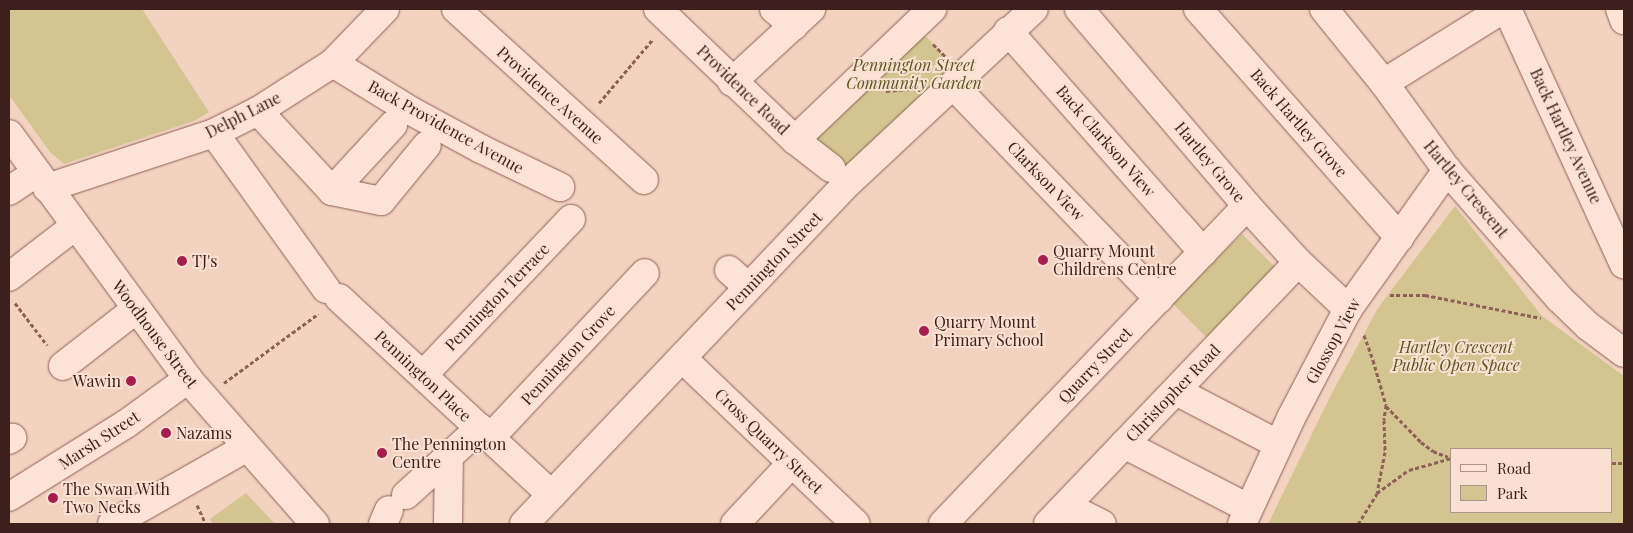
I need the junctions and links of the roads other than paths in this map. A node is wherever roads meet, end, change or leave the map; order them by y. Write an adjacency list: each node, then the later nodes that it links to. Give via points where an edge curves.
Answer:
1 (456, 9): 28 (street, Providence Avenue)
2 (1034, 9): 14 (street, Pennington Street)
3 (1079, 9): 32 (street, Hartley Grove)
4 (1198, 9): 35 (street, Back Hartley Grove)
5 (1503, 9): 18 (street)
6 (1507, 9): 38 (street, Back Hartley Avenue)
7 (1620, 9): 13 (street)
8 (378, 11): 15 (street, Delph Lane)
9 (1331, 11): 18 (street, Hartley Crescent)
10 (664, 14): 17 (street, Providence Road)
11 (793, 14): 17 (street)
12 (923, 17): 23 (street)
13 (1624, 20)
14 (1008, 31): 16 (street, Pennington Street); 36 (street, Back Clarkson View)
15 (333, 63): 19 (street, Delph Lane); 29 (street, Back Providence Avenue, via 411,111)
16 (958, 80): 41 (street, Clarkson View); 45 (street, Pennington Street, via 849,182 738,279)
17 (732, 82): 23 (street, Providence Road)
18 (1384, 83): 26 (street, Hartley Crescent)
19 (258, 111): 21 (street, Delph Lane); 31 (street)
20 (394, 126): 31 (street)
21 (214, 133): 27 (street, Delph Lane); 47 (street, Pennington Place, via 333,294)
22 (9, 134): 27 (street, Woodhouse Street)
23 (795, 140): 25 (street, Providence Road)
24 (427, 145): 31 (street, via 381,202)
25 (831, 168)
26 (1448, 170): 35 (street, Glossop View); 44 (street, Hartley Crescent, via 1560,299 1588,326)
27 (41, 180): 30 (street, Delph Lane); 34 (street, Woodhouse Street)
28 (644, 180)
29 (560, 187)
30 (9, 190)
31 (332, 192)
32 (1246, 206): 36 (street, Quarry Street); 37 (street, Hartley Grove)
33 (571, 220): 47 (street, Pennington Terrace)
34 (75, 226): 40 (street); 43 (street, Woodhouse Street)
35 (1400, 238): 42 (street, Glossop View)
36 (1203, 252): 41 (street, Quarry Street)
37 (1298, 262): 42 (street, Hartley Grove); 49 (street, Christopher Road)
38 (1624, 264)
39 (645, 273): 50 (street, Pennington Grove)
40 (9, 276)
41 (1159, 299): 67 (street, Quarry Street)
42 (1348, 309): 52 (street, Glossop View)
43 (136, 310): 46 (street); 48 (street, Woodhouse Street)
44 (1624, 352)
45 (682, 358): 55 (street, Cross Quarry Street); 56 (street, Pennington Street)
46 (63, 366)
47 (423, 376): 50 (street, Pennington Place)
48 (196, 388): 53 (street, Woodhouse Street); 57 (street, Marsh Street, via 126,424)
49 (1176, 391): 51 (street, Christopher Road); 52 (street)
50 (485, 433): 54 (street, Pennington Grove); 56 (street, Pennington Place)
51 (1124, 444): 59 (street, Christopher Road); 60 (street)
52 (1278, 444): 60 (street, Glossop View)
53 (246, 448): 62 (street); 63 (street, Woodhouse Street)
54 (449, 456): 58 (street, Pennington Grove); 64 (street)
55 (791, 464): 61 (street, Cross Quarry Street); 66 (street)
56 (552, 495): 65 (street, Pennington Street)
57 (9, 497)
58 (393, 510)
59 (1057, 515): 68 (street)
60 (1245, 516)
61 (846, 521)
62 (112, 524)
63 (315, 524)
64 (448, 524)
65 (524, 524)
66 (735, 524)
67 (943, 524)
68 (1102, 524)

